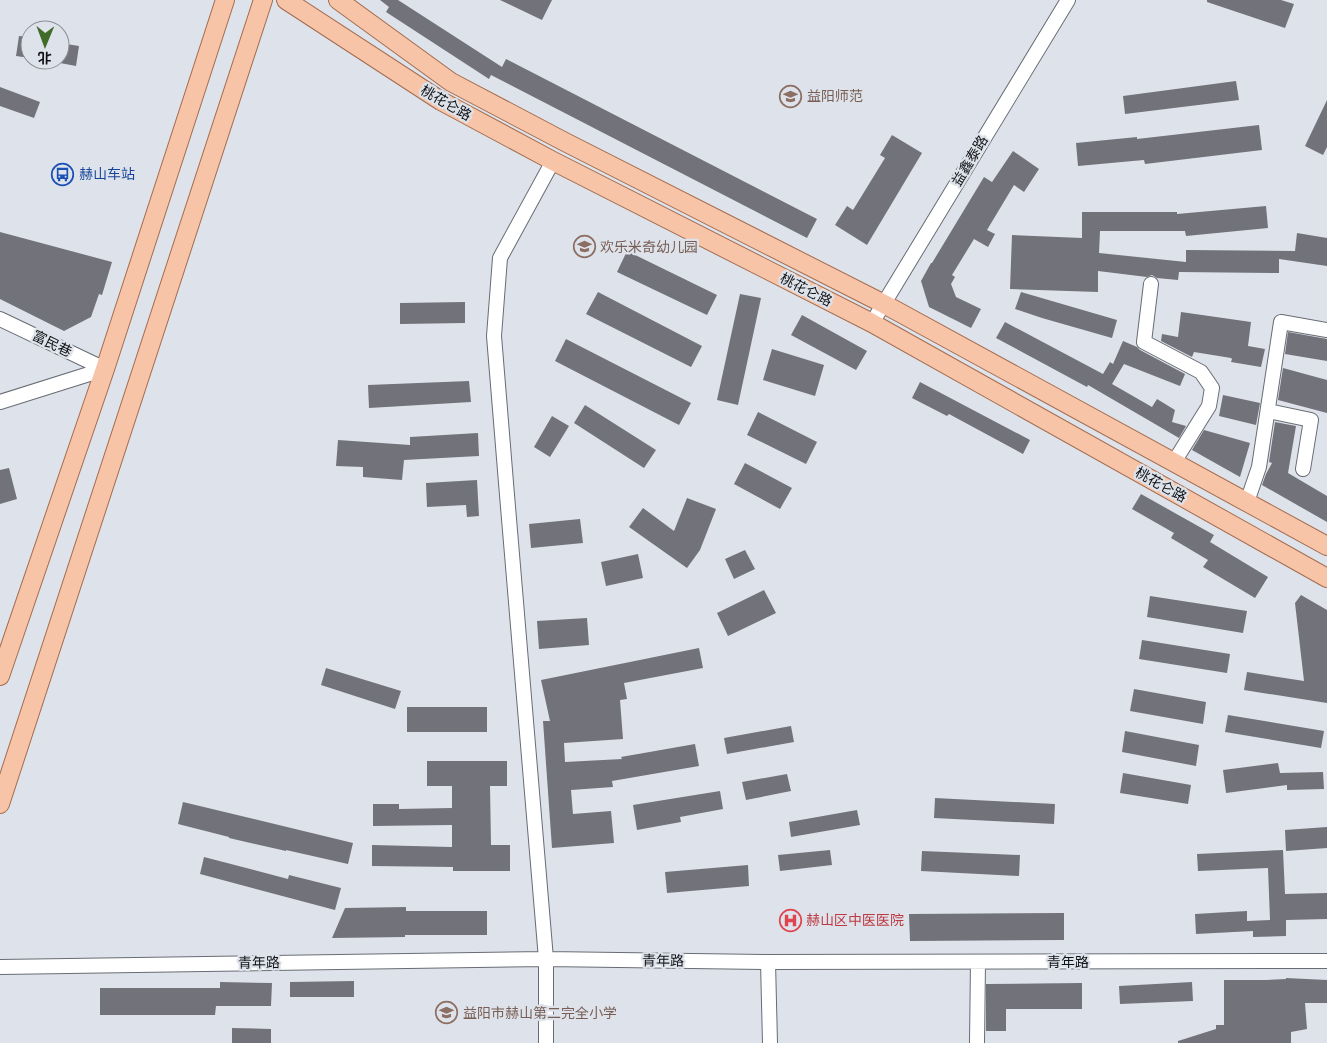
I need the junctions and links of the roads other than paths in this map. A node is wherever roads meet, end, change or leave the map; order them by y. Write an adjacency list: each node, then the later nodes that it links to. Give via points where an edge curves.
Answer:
1 (225, 0): 12 (main road)
2 (263, 0): 21 (main road)
3 (286, 0): 6 (main road, 桃花仑路, via 441,101)
4 (338, 0): 8 (main road, 桃花仑路, via 452,82)
5 (1068, 0): 8 (street, 益鑫泰路)
6 (553, 162): 10 (main road, 桃花仑路); 22 (street, via 500,258 494,336)
7 (1151, 284): 15 (street, via 1144,342 1201,372 1212,388 1209,406)
8 (884, 304): 10 (street, 益鑫泰路); 15 (main road, 桃花仑路)
9 (0, 319): 12 (street, 富民巷)
10 (872, 323): 19 (main road, 桃花仑路)
11 (1327, 330): 14 (street, via 1281,322)
12 (105, 369): 13 (street); 20 (main road)
13 (0, 402)
14 (1268, 411): 16 (street, via 1311,420); 17 (street, via 1260,466)
15 (1174, 462): 17 (main road, 桃花仑路)
16 (1303, 469)
17 (1247, 502): 18 (main road, 桃花仑路)
18 (1327, 546)
19 (1327, 578)
20 (0, 676)
21 (0, 804)
22 (546, 959): 24 (street, 青年路); 26 (street, 青年路); 27 (street)
23 (1327, 961): 25 (street, 青年路)
24 (768, 962): 25 (street, 青年路); 28 (street)
25 (978, 962): 29 (street)
26 (0, 967)
27 (546, 1043)
28 (770, 1043)
29 (977, 1043)

